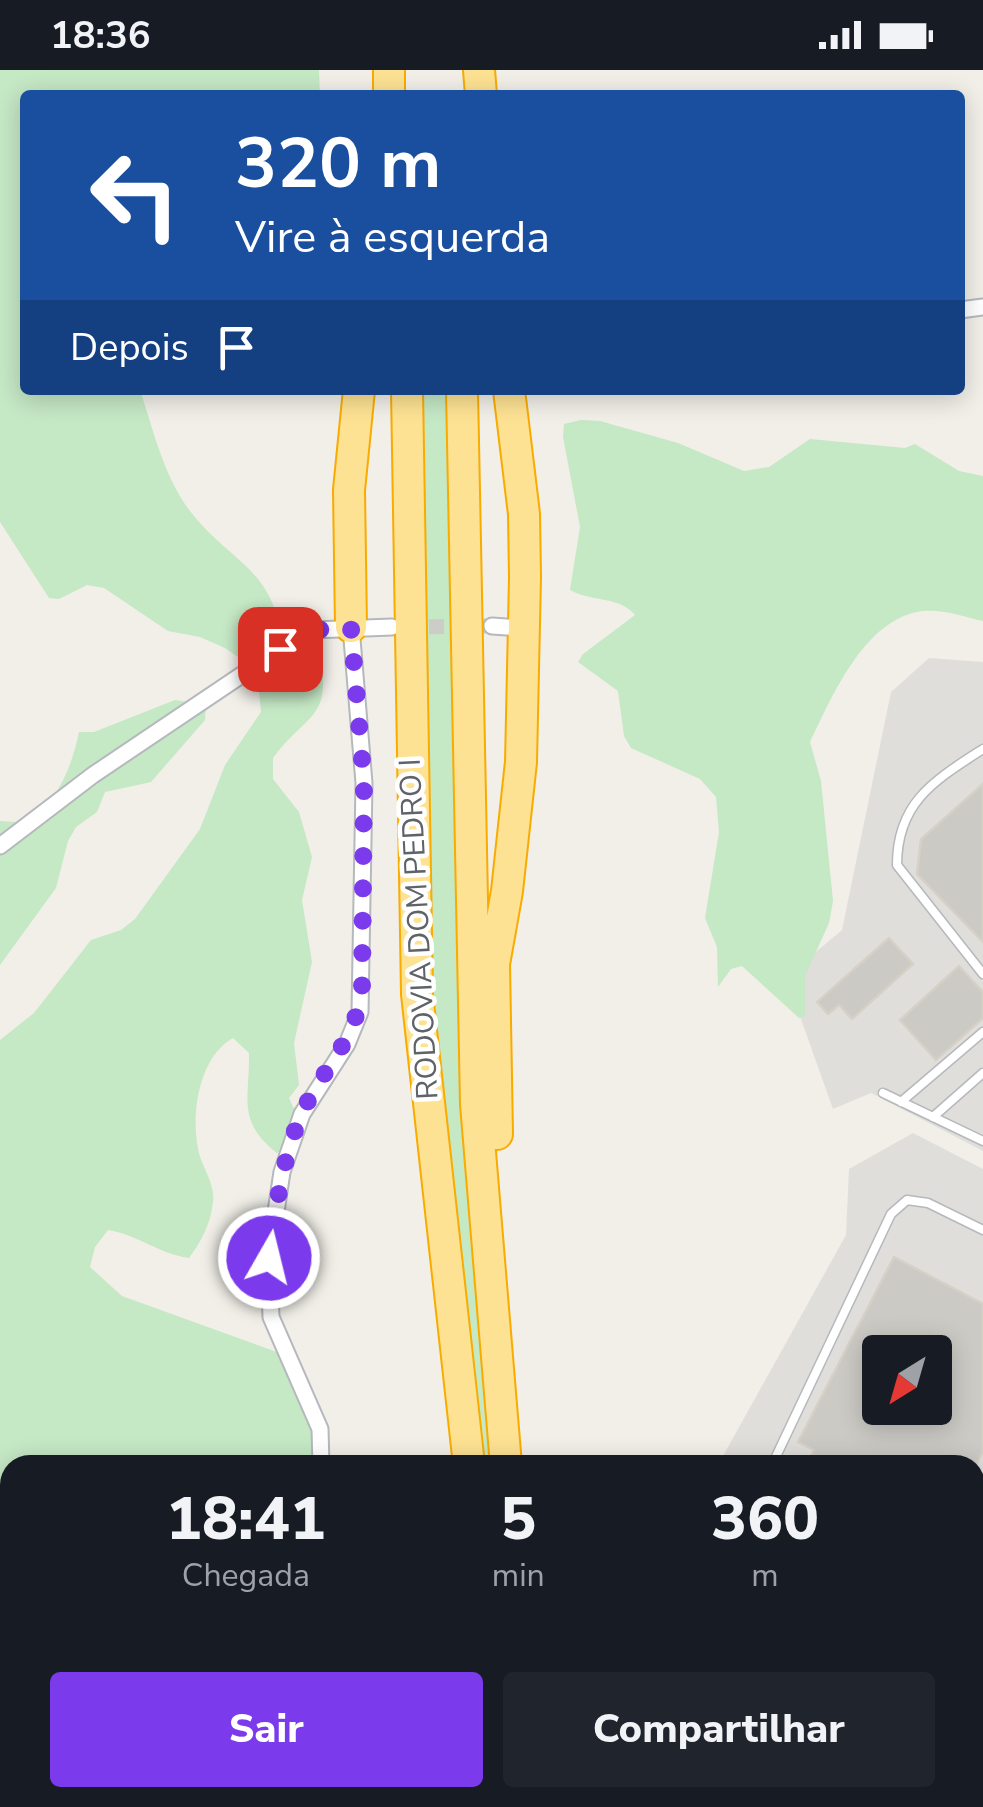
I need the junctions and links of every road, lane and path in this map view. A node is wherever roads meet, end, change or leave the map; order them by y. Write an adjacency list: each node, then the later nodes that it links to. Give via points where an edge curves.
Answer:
1 (358, 395): 6 (highway, via 349,490)
2 (407, 395): 19 (highway, RODOVIA DOM PEDRO I, via 417,994)
3 (462, 395): 17 (highway, RODOVIA DOM PEDRO I, via 476,1104)
4 (510, 395): 17 (highway, via 524,514 507,627 521,762 494,964)
5 (392, 627): 6 (street)
6 (351, 628): 8 (street, via 313,630 280,649); 18 (street, via 364,783 360,1012 302,1114 282,1172 269,1258 271,1317 320,1430)
7 (983, 748): 9 (lane, via 908,809 897,844 897,865)
8 (0, 846)
9 (983, 974)
10 (983, 1032): 13 (lane)
11 (983, 1073): 14 (lane)
12 (883, 1094): 13 (lane)
13 (901, 1102): 14 (lane)
14 (933, 1118): 15 (lane)
15 (983, 1142)
16 (983, 1230): 20 (lane, via 928,1203 908,1200 892,1214)
17 (504, 1451)
18 (321, 1455)
19 (468, 1455)
20 (777, 1455)

